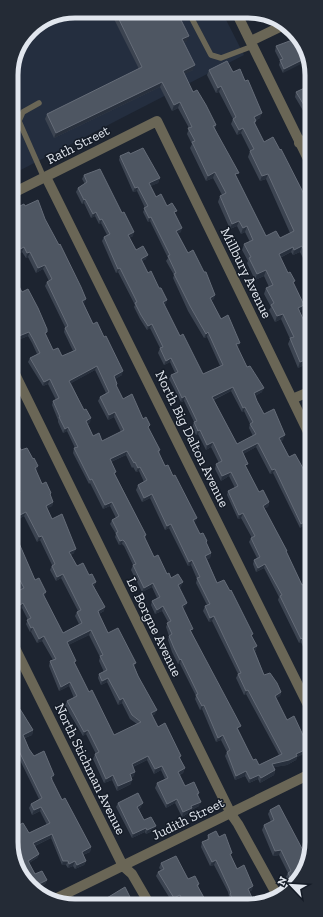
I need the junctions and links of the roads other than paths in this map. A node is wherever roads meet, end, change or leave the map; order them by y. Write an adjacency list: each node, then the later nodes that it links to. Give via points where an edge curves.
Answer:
1 (192, 18): 4 (lane, via 210,55 221,58)
2 (239, 18): 4 (street)
3 (279, 28): 4 (street)
4 (252, 44): 8 (street)
5 (38, 103): 10 (lane, via 23,112 19,121)
6 (157, 120): 10 (street, Rath Street); 14 (street, Millbury Avenue)
7 (305, 140): 8 (street)
8 (300, 143): 9 (street)
9 (305, 153)
10 (45, 178): 11 (street, Rath Street); 17 (street, North Big Dalton Avenue)
11 (18, 191)
12 (18, 380): 19 (street, Le Borgne Avenue)
13 (305, 393): 14 (street)
14 (292, 400): 15 (street, Millbury Avenue)
15 (305, 426)
16 (18, 654): 20 (street, North Stichman Avenue)
17 (305, 699)
18 (305, 777): 19 (street, Judith Street)
19 (231, 814): 20 (street, Judith Street); 21 (street, Le Borgne Avenue)
20 (123, 866): 22 (street, Judith Street); 23 (street, North Stichman Avenue, via 132,874)
21 (275, 892)
22 (60, 897)
23 (147, 899)

